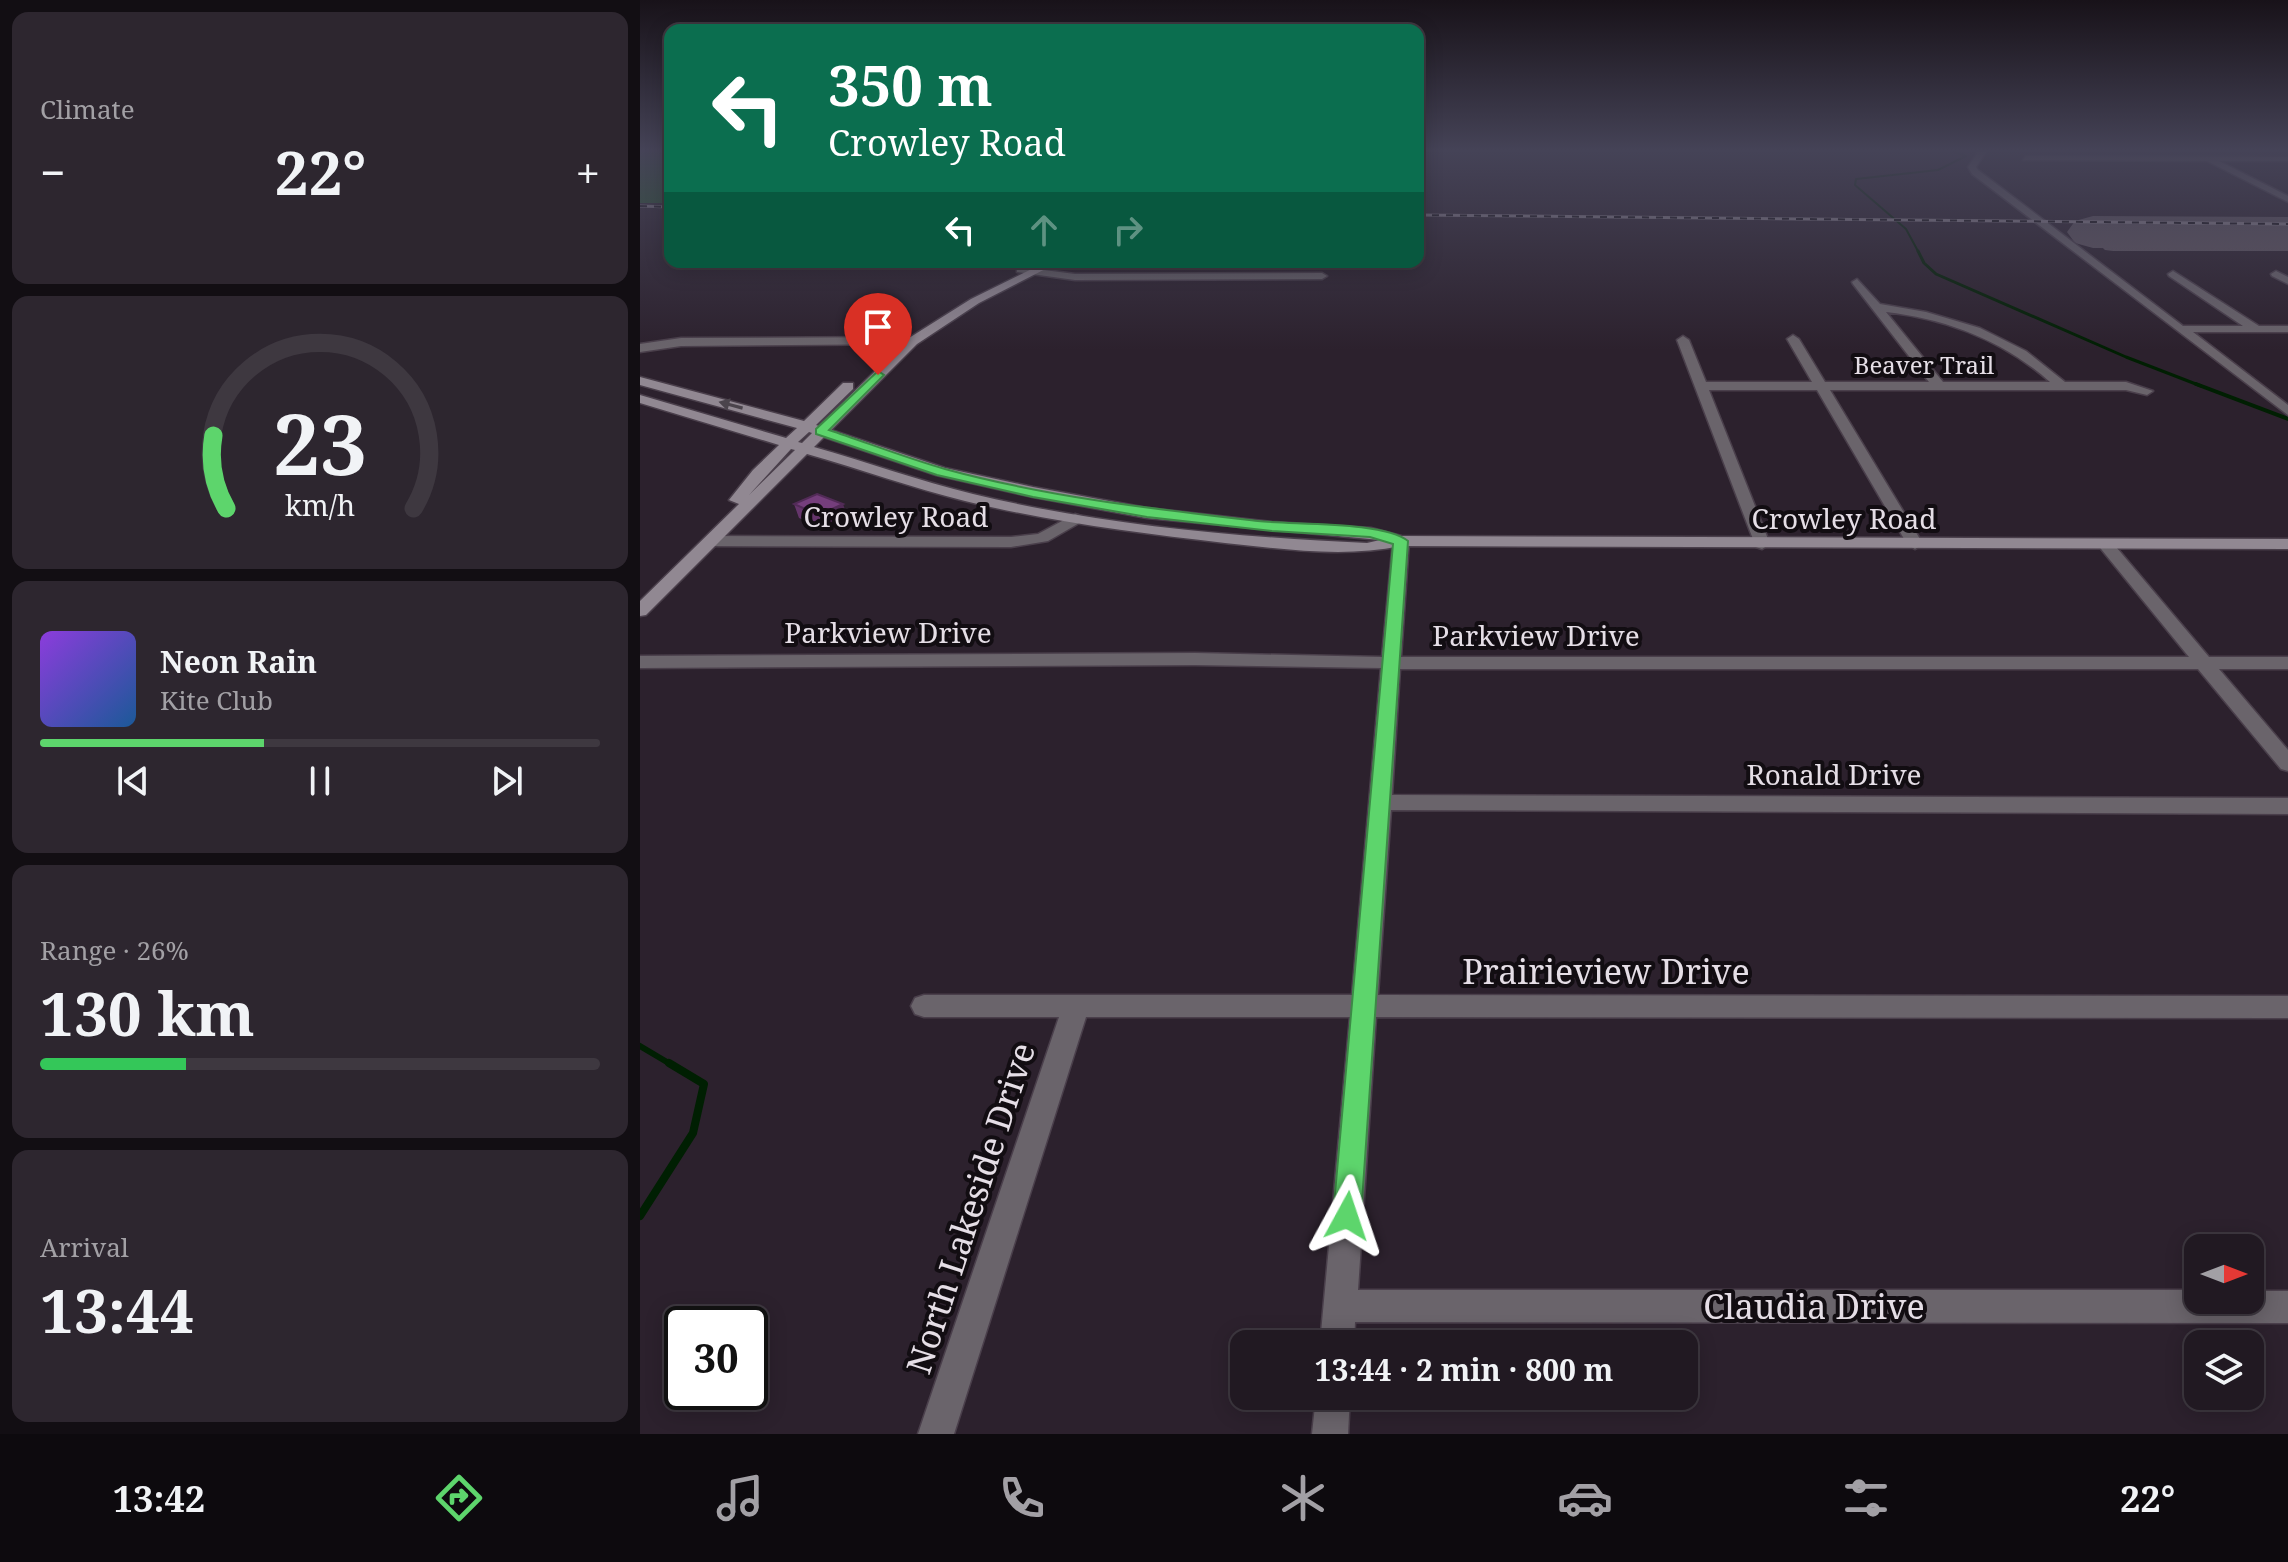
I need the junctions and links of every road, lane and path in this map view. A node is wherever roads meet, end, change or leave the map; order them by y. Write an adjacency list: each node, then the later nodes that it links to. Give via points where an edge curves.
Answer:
1 (2032, 216): 9 (street)
2 (1031, 268): 5 (street, via 1096,277); 14 (main road, via 963,297); 15 (main road)
3 (2173, 274): 10 (street)
4 (2282, 274): 6 (street)
5 (1322, 276)
6 (2288, 281)
7 (1857, 282): 8 (street)
8 (1876, 307): 20 (street); 21 (street, via 1955,322 2032,360)
9 (2180, 329): 10 (street); 24 (street)
10 (2256, 329): 11 (street)
11 (2288, 329)
12 (1793, 339): 19 (street)
13 (1683, 340): 18 (street)
14 (894, 341): 15 (street); 16 (street, via 681,342); 25 (main road)
15 (913, 341): 25 (main road)
16 (640, 348)
17 (640, 381): 25 (main road, Crowley Road, one-way to 17)
18 (1701, 386): 19 (street, Beaver Trail); 30 (street)
19 (1821, 386): 20 (street, Beaver Trail); 31 (street)
20 (1939, 386): 21 (street, Beaver Trail)
21 (2062, 386): 22 (street, Beaver Trail)
22 (2147, 391)
23 (640, 399): 26 (main road, Crowley Road)
24 (2288, 411)
25 (814, 429): 26 (main road); 29 (main road, Crowley Road, via 941,472 1033,492 1147,513 1371,533)
26 (797, 444): 27 (main road, Crowley Road, via 967,497); 28 (main road)
27 (1075, 519): 28 (street, Crowley Road, via 1042,538 1011,542); 29 (main road, Crowley Road, via 1280,544 1367,548)
28 (711, 541): 34 (main road)
29 (1401, 541): 30 (main road, Crowley Road); 36 (street)
30 (1762, 544): 31 (main road, Crowley Road)
31 (1915, 544): 32 (main road, Crowley Road)
32 (2105, 544): 33 (main road, Crowley Road); 37 (street)
33 (2288, 544)
34 (640, 611)
35 (640, 662): 36 (street, Parkview Drive)
36 (1391, 663): 37 (street, Parkview Drive); 40 (street)
37 (2204, 663): 38 (street, Parkview Drive); 39 (street)
38 (2288, 663)
39 (2288, 764)
40 (1380, 802): 41 (street, Ronald Drive); 44 (street)
41 (2288, 806)
42 (924, 1006): 43 (street, Prairieview Drive)
43 (1076, 1006): 44 (street, Prairieview Drive); 50 (street, North Lakeside Drive)
44 (1364, 1006): 45 (street, Prairieview Drive); 46 (street)
45 (2288, 1007)
46 (1340, 1306): 47 (street, Claudia Drive); 48 (street)
47 (2288, 1307)
48 (1338, 1330)
49 (1332, 1410): 51 (street)
50 (936, 1434)
51 (1330, 1434)

